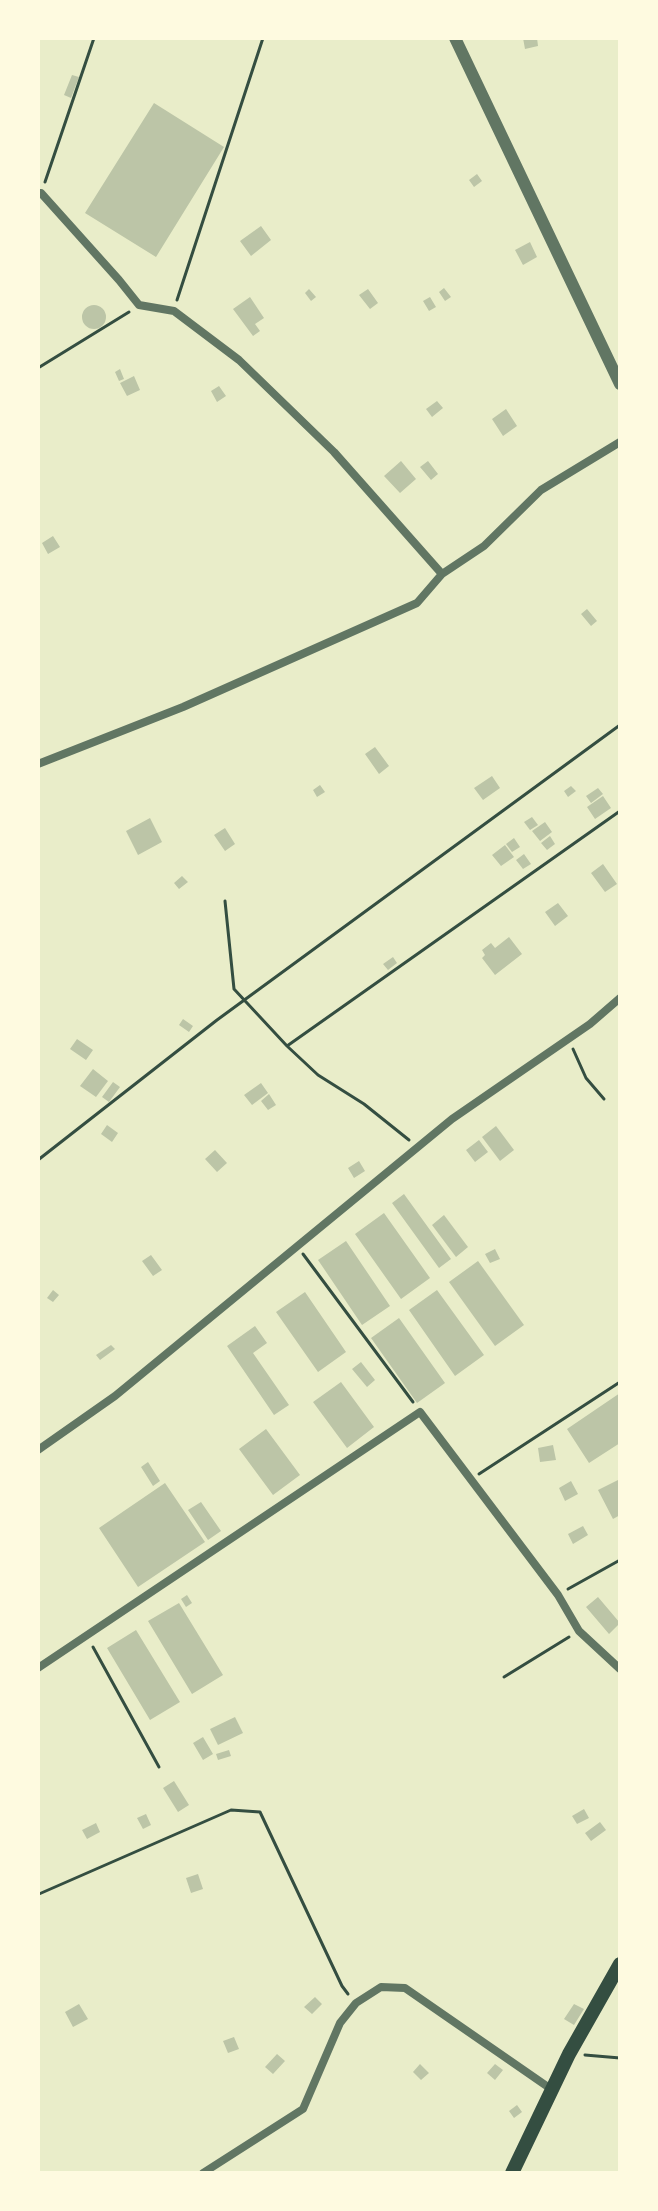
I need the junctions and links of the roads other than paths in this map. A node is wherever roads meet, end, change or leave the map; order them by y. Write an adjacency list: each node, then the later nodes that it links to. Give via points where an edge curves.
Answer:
1 (455, 38): 3 (street)
2 (39, 193): 5 (street, via 139,305 174,311 239,360 334,452)
3 (620, 384)
4 (620, 442): 5 (street, via 541,490 484,546)
5 (442, 574): 6 (street, via 417,603 183,707)
6 (38, 764)
7 (620, 998): 8 (street, via 452,1119 115,1396)
8 (38, 1450)
9 (38, 1668): 10 (street, via 420,1412 558,1595 579,1631)
10 (620, 1669)
11 (620, 1964): 12 (main road)
12 (551, 2089): 13 (street, via 405,1988 381,1987 356,2003 340,2023 303,2109); 14 (main road)
13 (203, 2173)
14 (512, 2173)

